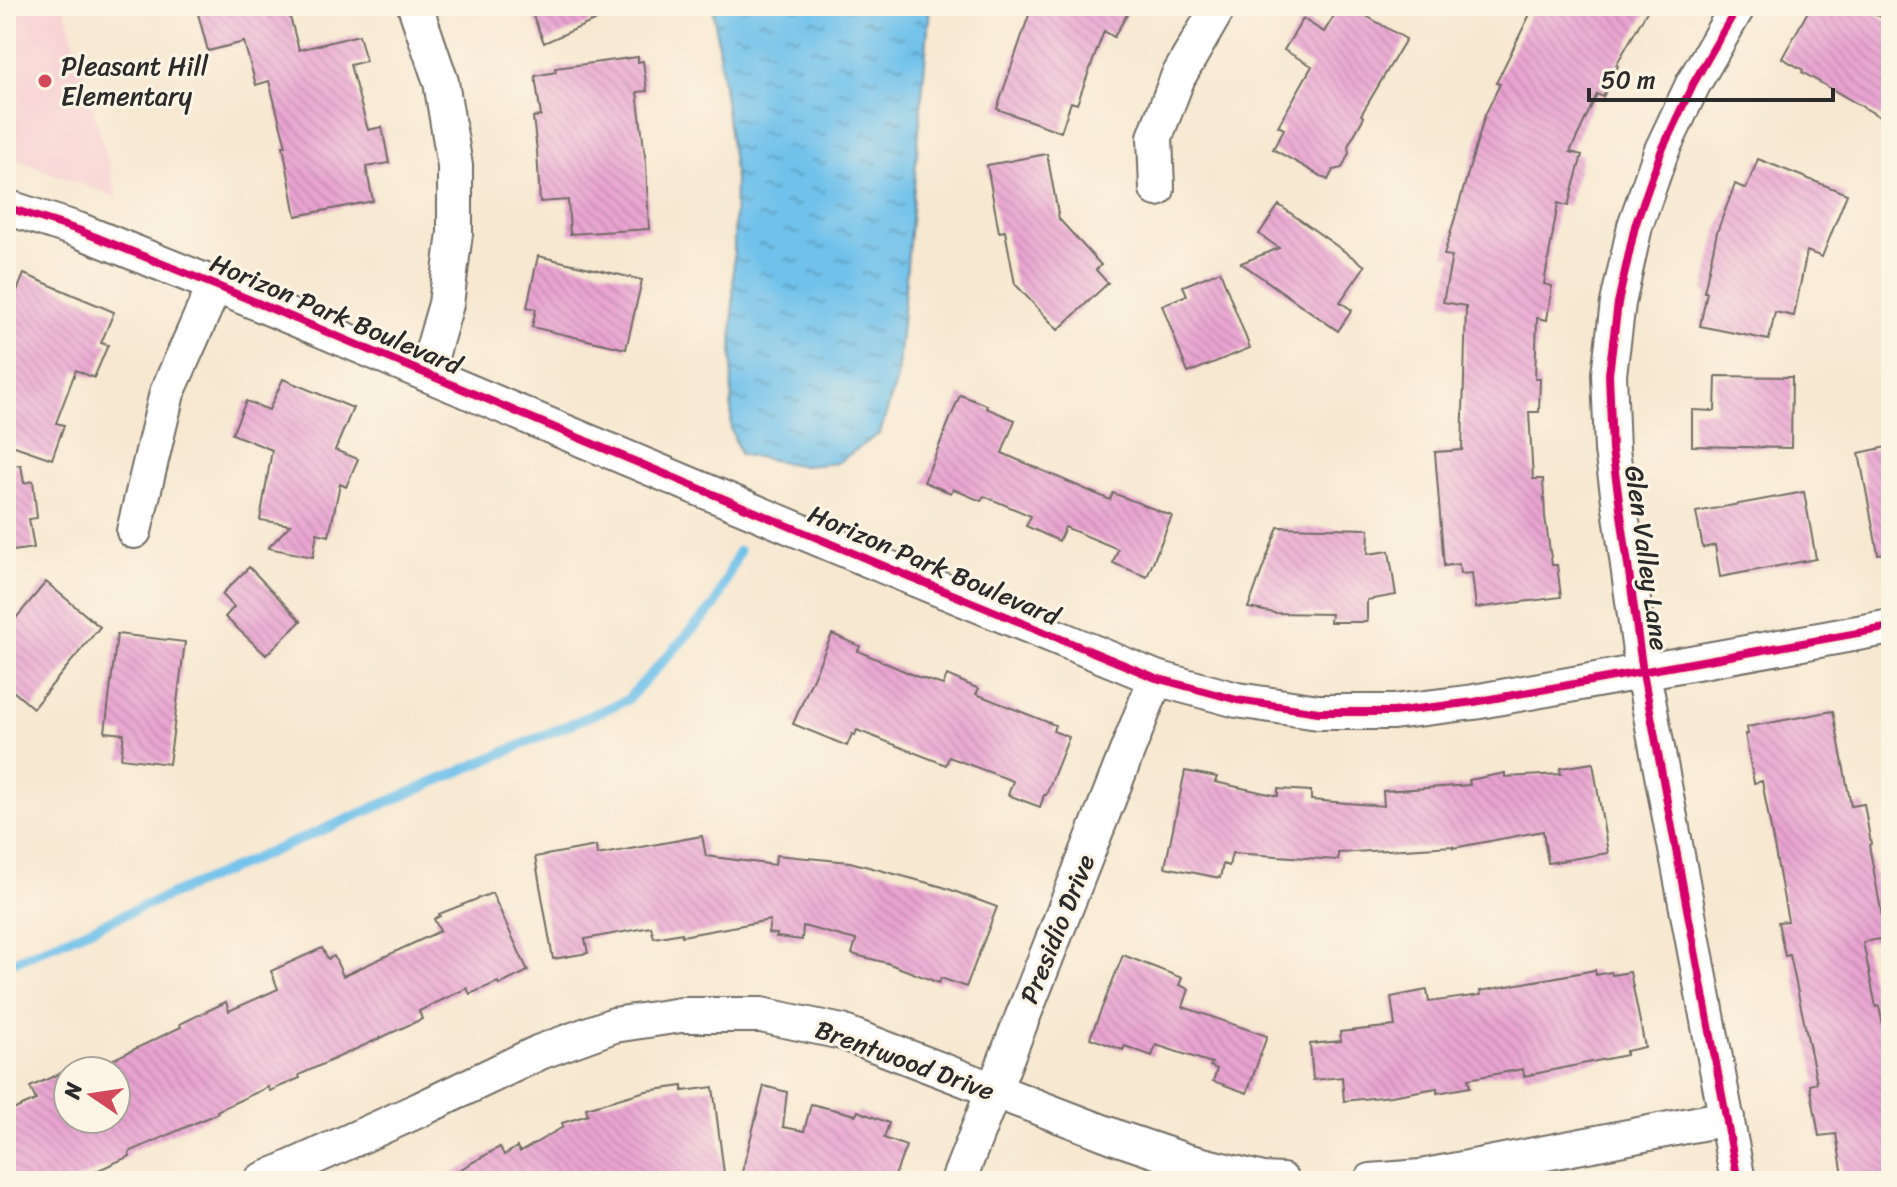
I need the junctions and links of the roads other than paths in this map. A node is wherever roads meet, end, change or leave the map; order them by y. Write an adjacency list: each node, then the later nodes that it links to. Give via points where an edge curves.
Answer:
1 (415, 6): 7 (street, via 441,82 455,166 455,233 446,304)
2 (1219, 6): 4 (street, via 1178,77 1155,137)
3 (1738, 6): 10 (street, Glen Valley Lane, via 1661,152 1635,226 1618,303 1609,374 1612,450)
4 (1157, 189)
5 (6, 207): 6 (street, Horizon Park Boulevard)
6 (215, 285): 7 (street, Horizon Park Boulevard); 8 (street, via 167,393)
7 (426, 374): 11 (street, Horizon Park Boulevard)
8 (134, 531)
9 (1891, 627): 10 (street, Horizon Park Boulevard)
10 (1643, 673): 11 (street, Horizon Park Boulevard, via 1393,712 1318,712 1237,700); 13 (street, Glen Valley Lane)
11 (1156, 678): 12 (street, Presidio Drive)
12 (993, 1090): 14 (street, Brentwood Drive, via 842,1032 761,1015 681,1015 614,1025 540,1052); 15 (street, Presidio Drive); 16 (street, Brentwood Drive, via 1186,1161)
13 (1727, 1118): 17 (street, via 1421,1177); 18 (street, Glen Valley Lane)
14 (261, 1181)
15 (958, 1181)
16 (1282, 1181)
17 (1371, 1181)
18 (1738, 1181)

